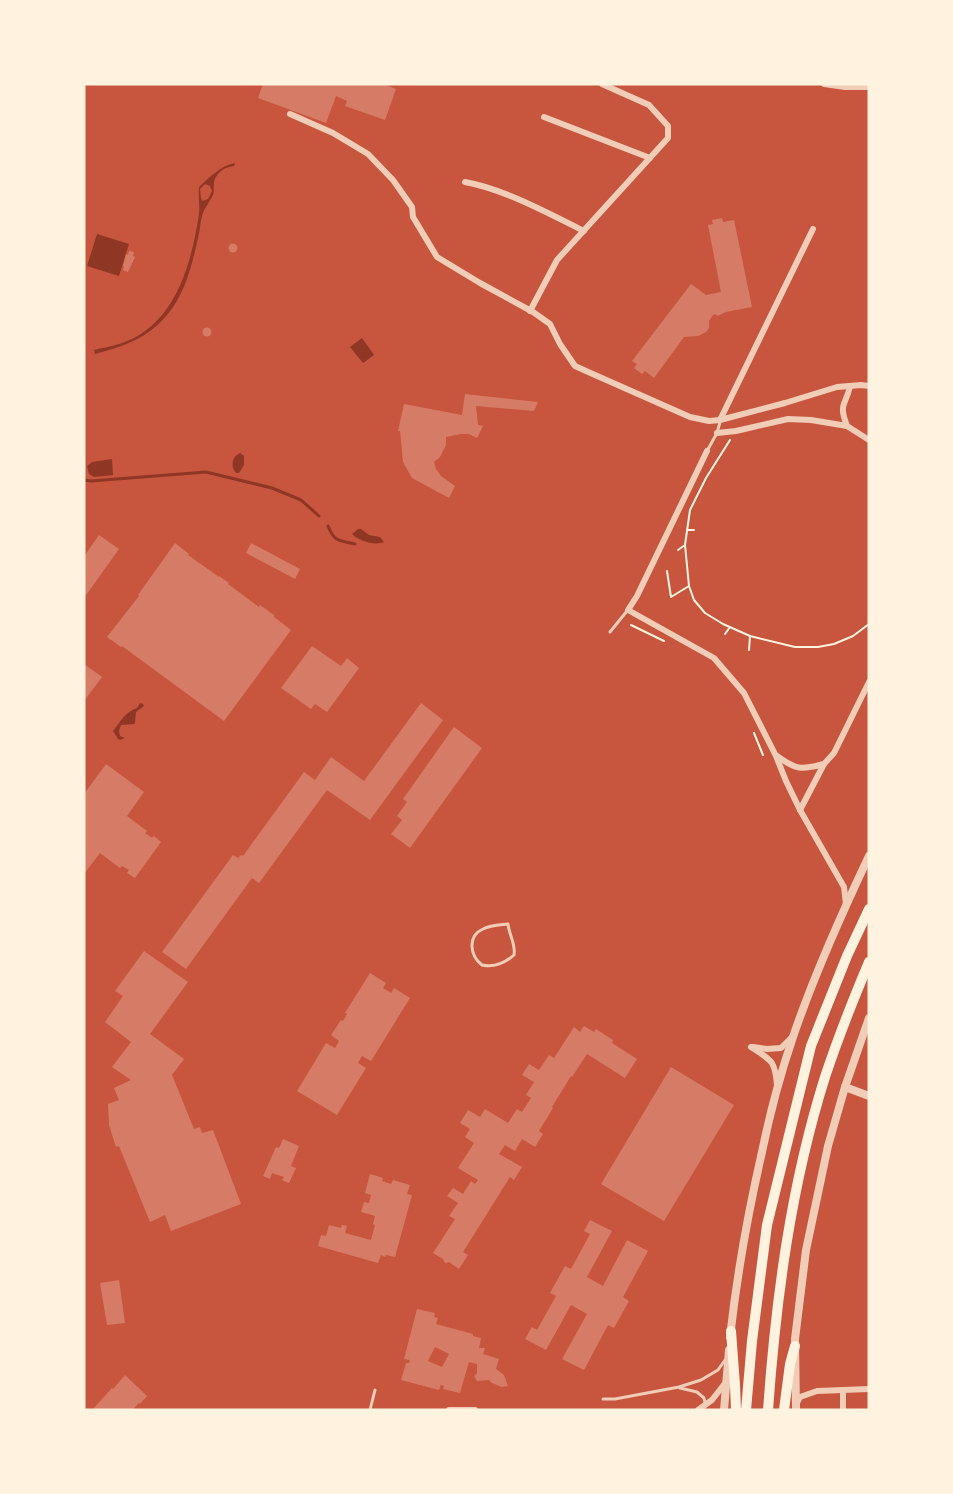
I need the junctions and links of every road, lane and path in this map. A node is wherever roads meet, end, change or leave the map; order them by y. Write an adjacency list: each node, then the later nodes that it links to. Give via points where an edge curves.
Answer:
1 (602, 84): 6 (street, via 649,105 668,126 668,138)
2 (824, 84): 3 (street)
3 (869, 87)
4 (290, 114): 10 (street, via 368,154 412,207 413,217 437,257)
5 (544, 117): 6 (street)
6 (650, 158): 9 (street)
7 (465, 182): 9 (street, via 530,204)
8 (813, 229): 13 (street)
9 (584, 231): 10 (street, via 557,260)
10 (530, 311): 13 (street, via 550,324 575,366 690,417)
11 (850, 386): 12 (street); 13 (street); 14 (street, via 842,409)
12 (869, 386)
13 (720, 420): 15 (lane)
14 (847, 426): 15 (street, via 788,419); 17 (street)
15 (717, 433): 18 (lane)
16 (730, 440): 19 (path, via 690,510)
17 (869, 440)
18 (707, 451): 25 (street)
19 (687, 530): 20 (path); 21 (path)
20 (694, 530)
21 (685, 545): 22 (path); 24 (path)
22 (678, 550)
23 (667, 571): 24 (path, via 671,597)
24 (689, 586): 28 (path, via 705,613)
25 (628, 610): 29 (lane); 37 (street, via 714,658 744,693)
26 (869, 624): 31 (path, via 846,640 818,647 795,647)
27 (631, 625): 32 (path)
28 (730, 627): 30 (path); 31 (path)
29 (610, 632)
30 (725, 634)
31 (750, 636): 33 (path)
32 (669, 643)
33 (749, 650)
34 (869, 682): 38 (street, via 834,753)
35 (750, 726): 36 (path)
36 (763, 755)
37 (777, 756): 38 (street, via 791,767); 39 (street)
38 (824, 764): 39 (street)
39 (800, 810): 41 (street, via 844,887)
40 (869, 856): 41 (street)
41 (846, 904): 46 (street)
42 (869, 909): 66 (highway, via 811,1046 766,1225)
43 (514, 954): 43 (lane, via 504,963 482,965 472,948 475,936 485,928 508,924)
44 (869, 962): 67 (highway, via 844,1022 805,1150 776,1314)
45 (869, 1018): 47 (street)
46 (793, 1037): 48 (street); 48 (street, via 781,1048 751,1047 776,1067)
47 (845, 1087): 49 (street); 51 (street, via 813,1212)
48 (777, 1088): 50 (street, via 752,1194)
49 (869, 1096)
50 (731, 1331): 52 (street); 65 (highway)
51 (795, 1346): 59 (street); 68 (highway)
52 (728, 1356): 53 (street); 54 (lane, via 718,1370)
53 (726, 1381): 60 (street); 64 (street)
54 (679, 1387): 58 (lane); 60 (lane, via 704,1398)
55 (869, 1389): 57 (street)
56 (375, 1390): 61 (lane)
57 (843, 1391): 59 (street, via 804,1395); 69 (street)
58 (603, 1399)
59 (796, 1407)
60 (701, 1409)
61 (370, 1410)
62 (449, 1410): 63 (street)
63 (475, 1410)
64 (724, 1410)
65 (736, 1410)
66 (746, 1410)
67 (768, 1410)
68 (784, 1410)
69 (843, 1410)

